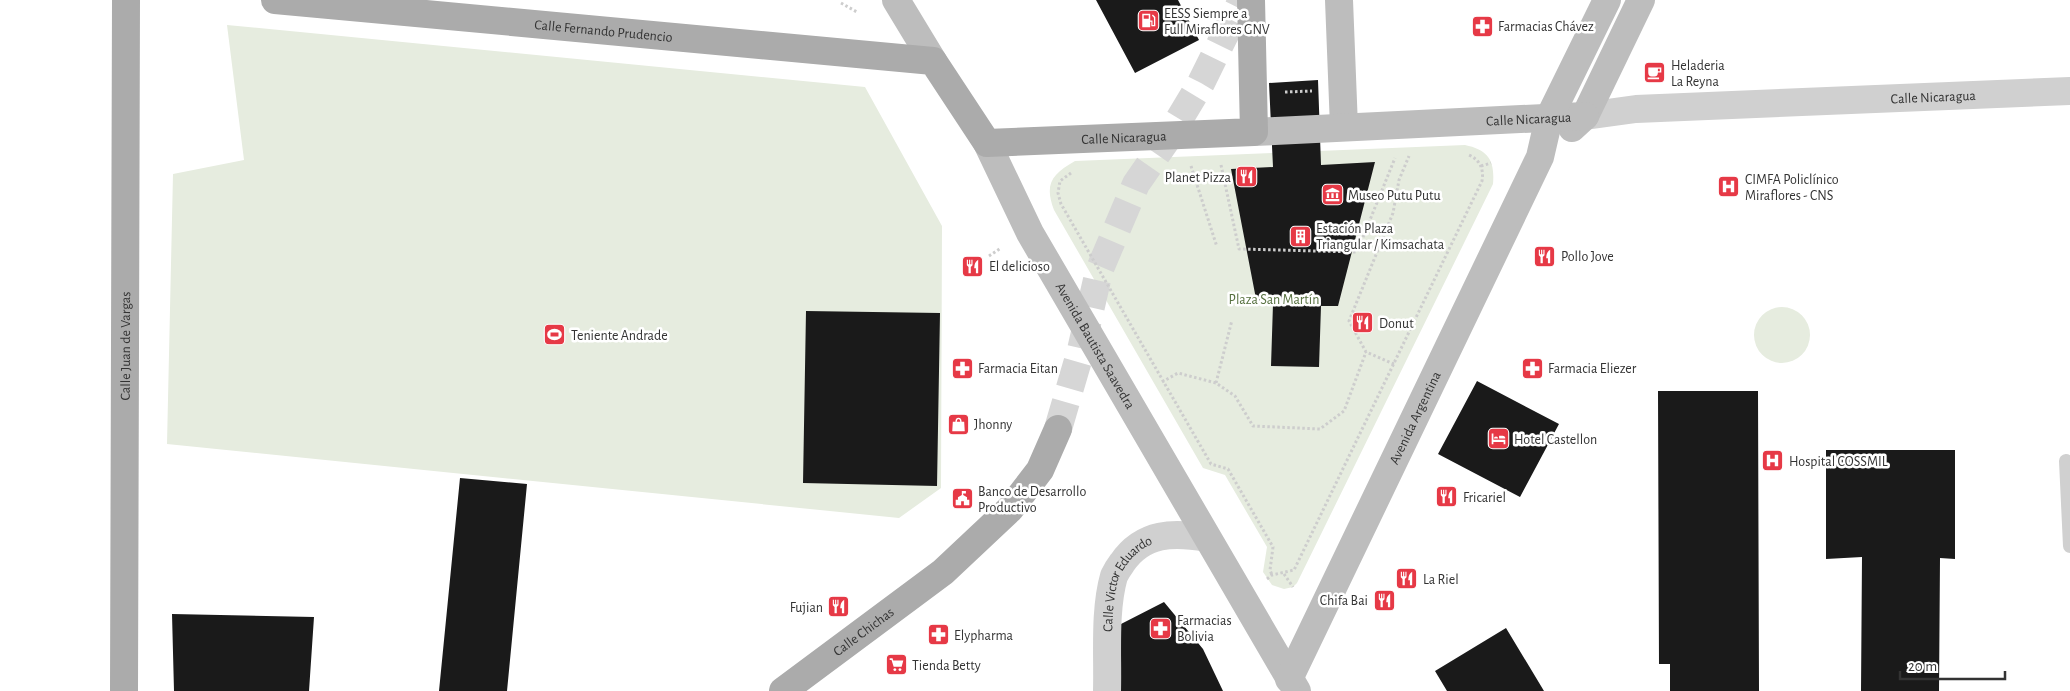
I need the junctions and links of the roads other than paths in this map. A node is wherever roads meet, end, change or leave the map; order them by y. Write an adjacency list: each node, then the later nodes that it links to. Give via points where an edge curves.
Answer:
1 (126, 0): 21 (main road, Calle Juan de Vargas)
2 (274, 0): 8 (main road, Calle Fernando Prudencio)
3 (896, 0): 8 (main road, Avenida Bautista Saavedra)
4 (1251, 0): 13 (main road)
5 (1339, 0): 12 (main road)
6 (1607, 0): 11 (main road, Avenida Argentina)
7 (1641, 0): 10 (main road, Avenida Argentina)
8 (933, 61): 14 (main road, Avenida Bautista Saavedra)
9 (2070, 91): 10 (street, Calle Nicaragua, via 1636,109)
10 (1585, 116): 11 (main road, Calle Nicaragua); 15 (main road, Avenida Argentina)
11 (1549, 118): 12 (main road, Calle Nicaragua); 15 (main road, Avenida Argentina)
12 (1344, 127): 13 (main road, Calle Nicaragua)
13 (1254, 132): 14 (main road, Calle Nicaragua)
14 (987, 143): 18 (main road, Avenida Bautista Saavedra, via 1030,232)
15 (1540, 157): 20 (main road, Avenida Argentina)
16 (1058, 429): 22 (main road, Calle Chichas, via 1040,470 1010,509 943,572)
17 (2066, 461): 19 (lane)
18 (1207, 538): 20 (main road, Avenida Bautista Saavedra); 23 (street, Calle Victor Eduardo, via 1183,534 1156,536 1130,551 1115,574 1110,600)
19 (2070, 546)
20 (1293, 685)
21 (124, 691)
22 (783, 691)
23 (1107, 691)

